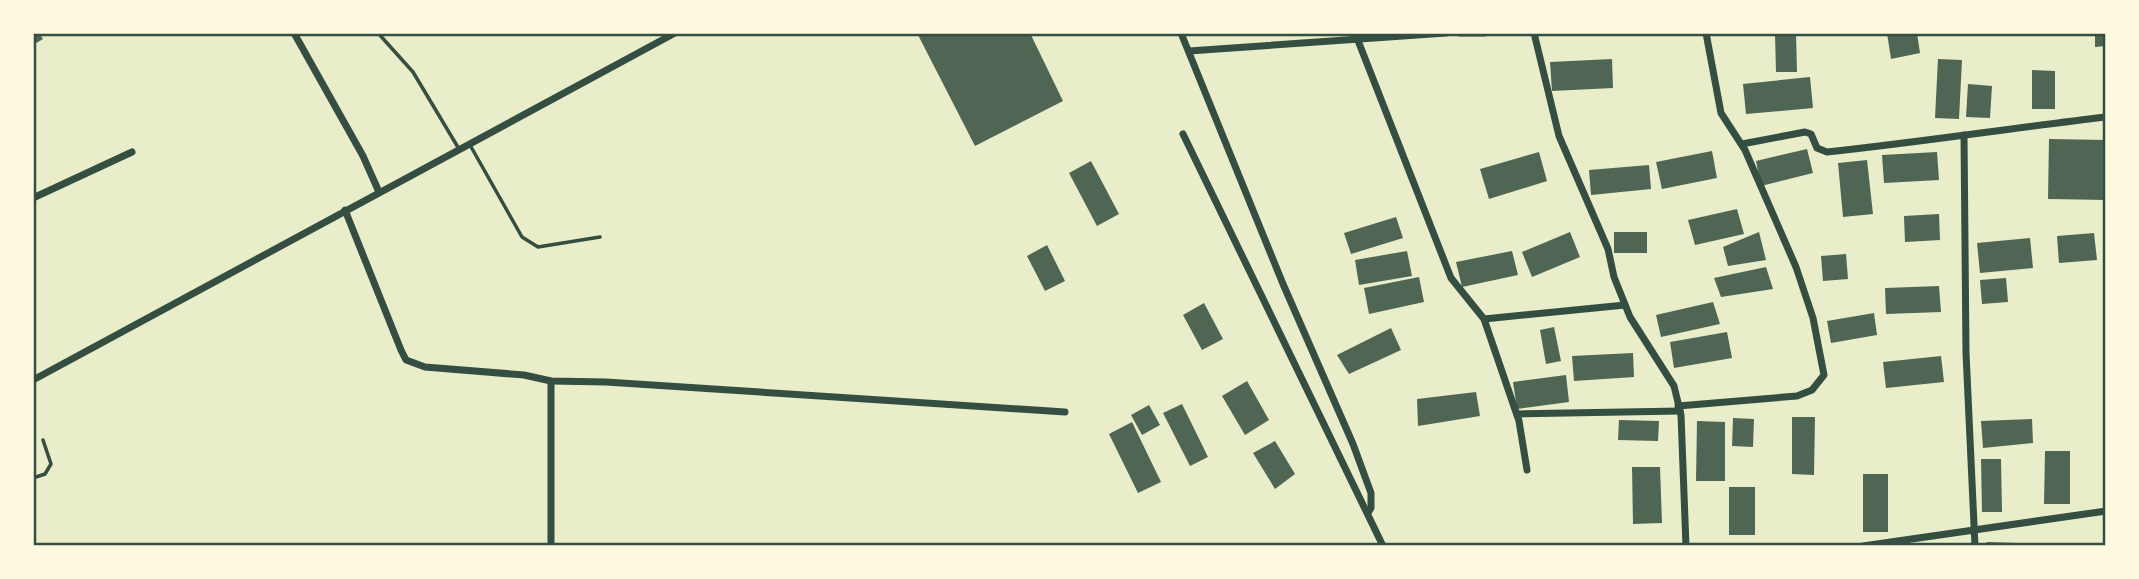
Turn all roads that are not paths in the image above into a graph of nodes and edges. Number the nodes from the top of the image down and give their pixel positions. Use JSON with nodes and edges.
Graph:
{"nodes":[{"id":1,"x":294,"y":33,"type":"edge"},
{"id":2,"x":378,"y":33,"type":"edge"},
{"id":3,"x":675,"y":33,"type":"edge"},
{"id":4,"x":1181,"y":33,"type":"edge"},
{"id":5,"x":1446,"y":33,"type":"edge"},
{"id":6,"x":1460,"y":33,"type":"edge"},
{"id":7,"x":1485,"y":33,"type":"edge"},
{"id":8,"x":1534,"y":33,"type":"edge"},
{"id":9,"x":1706,"y":33,"type":"edge"},
{"id":10,"x":1357,"y":38,"type":"junction"},
{"id":11,"x":1189,"y":51,"type":"junction"},
{"id":12,"x":2106,"y":117,"type":"edge"},
{"id":13,"x":1183,"y":134,"type":"dead end"},
{"id":14,"x":1964,"y":135,"type":"junction"},
{"id":15,"x":469,"y":144,"type":"junction"},
{"id":16,"x":1742,"y":144,"type":"junction"},
{"id":17,"x":459,"y":149,"type":"junction"},
{"id":18,"x":132,"y":152,"type":"dead end"},
{"id":19,"x":379,"y":192,"type":"junction"},
{"id":20,"x":33,"y":198,"type":"edge"},
{"id":21,"x":345,"y":210,"type":"junction"},
{"id":22,"x":600,"y":237,"type":"dead end"},
{"id":23,"x":1625,"y":305,"type":"junction"},
{"id":24,"x":1484,"y":319,"type":"junction"},
{"id":25,"x":33,"y":380,"type":"edge"},
{"id":26,"x":551,"y":381,"type":"junction"},
{"id":27,"x":1679,"y":408,"type":"junction"},
{"id":28,"x":1065,"y":412,"type":"dead end"},
{"id":29,"x":1517,"y":414,"type":"junction"},
{"id":30,"x":43,"y":440,"type":"dead end"},
{"id":31,"x":1527,"y":470,"type":"dead end"},
{"id":32,"x":33,"y":478,"type":"edge"},
{"id":33,"x":2106,"y":512,"type":"edge"},
{"id":34,"x":1368,"y":513,"type":"junction"},
{"id":35,"x":1975,"y":532,"type":"junction"},
{"id":36,"x":551,"y":546,"type":"edge"},
{"id":37,"x":1383,"y":546,"type":"edge"},
{"id":38,"x":1686,"y":546,"type":"edge"},
{"id":39,"x":1863,"y":546,"type":"edge"},
{"id":40,"x":1975,"y":546,"type":"edge"}],
"edges":[{"from":1,"to":19,"type":"street"},
{"from":2,"to":17,"type":"lane"},
{"from":3,"to":15,"type":"street"},
{"from":4,"to":11,"type":"street"},
{"from":5,"to":10,"type":"street"},
{"from":6,"to":7,"type":"street"},
{"from":8,"to":23,"type":"street"},
{"from":9,"to":16,"type":"street"},
{"from":10,"to":11,"type":"street"},
{"from":10,"to":24,"type":"street"},
{"from":11,"to":34,"type":"street"},
{"from":12,"to":14,"type":"street"},
{"from":13,"to":34,"type":"street"},
{"from":14,"to":16,"type":"street"},
{"from":14,"to":35,"type":"street"},
{"from":15,"to":17,"type":"street"},
{"from":15,"to":22,"type":"lane"},
{"from":16,"to":27,"type":"street"},
{"from":17,"to":19,"type":"street"},
{"from":18,"to":20,"type":"street"},
{"from":19,"to":21,"type":"street"},
{"from":21,"to":25,"type":"street"},
{"from":21,"to":26,"type":"street"},
{"from":23,"to":24,"type":"street"},
{"from":23,"to":27,"type":"street"},
{"from":24,"to":29,"type":"street"},
{"from":26,"to":28,"type":"street"},
{"from":26,"to":36,"type":"street"},
{"from":27,"to":29,"type":"street"},
{"from":27,"to":38,"type":"street"},
{"from":29,"to":31,"type":"street"},
{"from":30,"to":32,"type":"lane"},
{"from":33,"to":35,"type":"street"},
{"from":34,"to":37,"type":"street"},
{"from":35,"to":39,"type":"street"},
{"from":35,"to":40,"type":"street"}]}
